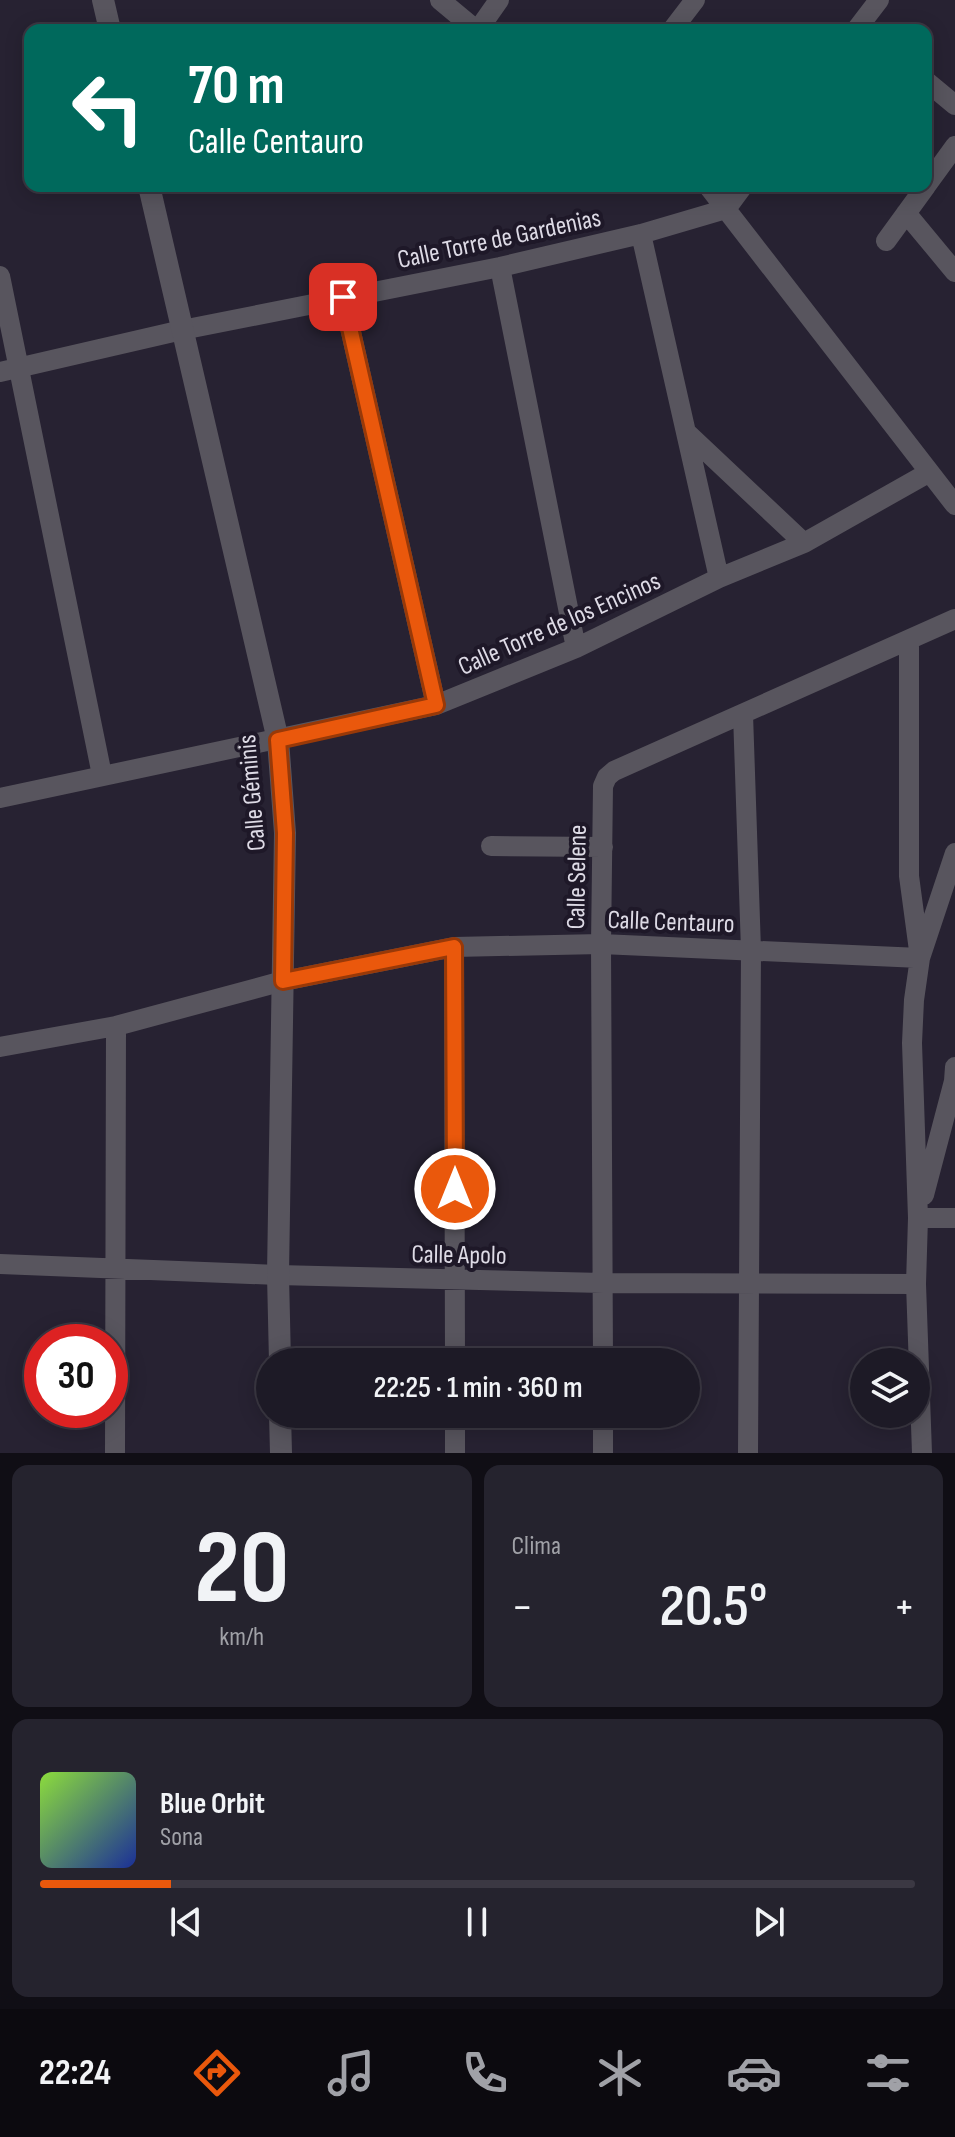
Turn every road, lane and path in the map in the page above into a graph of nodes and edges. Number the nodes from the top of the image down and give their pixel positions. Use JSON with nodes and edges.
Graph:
{"nodes":[{"id":1,"x":103,"y":0,"type":"edge"},
{"id":2,"x":440,"y":0,"type":"edge"},
{"id":3,"x":499,"y":0,"type":"edge"},
{"id":4,"x":695,"y":0,"type":"edge"},
{"id":5,"x":879,"y":0,"type":"edge"},
{"id":6,"x":109,"y":24,"type":"edge"},
{"id":7,"x":470,"y":24,"type":"edge"},
{"id":8,"x":481,"y":24,"type":"edge"},
{"id":9,"x":677,"y":24,"type":"edge"},
{"id":10,"x":862,"y":24,"type":"edge"},
{"id":11,"x":932,"y":86,"type":"edge"},
{"id":12,"x":955,"y":105,"type":"edge"},
{"id":13,"x":955,"y":146,"type":"edge"},
{"id":14,"x":932,"y":178,"type":"edge"},
{"id":15,"x":150,"y":192,"type":"edge"},
{"id":16,"x":713,"y":192,"type":"edge"},
{"id":17,"x":739,"y":192,"type":"edge"},
{"id":18,"x":922,"y":192,"type":"edge"},
{"id":19,"x":726,"y":209,"type":"junction"},
{"id":20,"x":906,"y":213,"type":"junction"},
{"id":21,"x":641,"y":234,"type":"junction"},
{"id":22,"x":886,"y":241,"type":"dead end"},
{"id":23,"x":500,"y":267,"type":"junction"},
{"id":24,"x":955,"y":272,"type":"edge"},
{"id":25,"x":0,"y":276,"type":"edge"},
{"id":26,"x":343,"y":297,"type":"junction"},
{"id":27,"x":182,"y":330,"type":"junction"},
{"id":28,"x":9,"y":370,"type":"edge"},
{"id":29,"x":686,"y":432,"type":"junction"},
{"id":30,"x":928,"y":473,"type":"junction"},
{"id":31,"x":955,"y":505,"type":"edge"},
{"id":32,"x":804,"y":543,"type":"junction"},
{"id":33,"x":719,"y":578,"type":"junction"},
{"id":34,"x":955,"y":619,"type":"edge"},
{"id":35,"x":909,"y":641,"type":"junction"},
{"id":36,"x":576,"y":648,"type":"junction"},
{"id":37,"x":436,"y":705,"type":"junction"},
{"id":38,"x":743,"y":714,"type":"junction"},
{"id":39,"x":278,"y":740,"type":"junction"},
{"id":40,"x":102,"y":775,"type":"junction"},
{"id":41,"x":0,"y":798,"type":"edge"},
{"id":42,"x":491,"y":846,"type":"dead end"},
{"id":43,"x":603,"y":847,"type":"junction"},
{"id":44,"x":955,"y":853,"type":"edge"},
{"id":45,"x":601,"y":944,"type":"junction"},
{"id":46,"x":454,"y":947,"type":"junction"},
{"id":47,"x":751,"y":950,"type":"junction"},
{"id":48,"x":920,"y":958,"type":"junction"},
{"id":49,"x":283,"y":981,"type":"junction"},
{"id":50,"x":116,"y":1026,"type":"junction"},
{"id":51,"x":0,"y":1047,"type":"edge"},
{"id":52,"x":955,"y":1067,"type":"edge"},
{"id":53,"x":918,"y":1218,"type":"junction"},
{"id":54,"x":955,"y":1218,"type":"edge"},
{"id":55,"x":0,"y":1264,"type":"edge"},
{"id":56,"x":117,"y":1267,"type":"junction"},
{"id":57,"x":278,"y":1275,"type":"junction"},
{"id":58,"x":455,"y":1279,"type":"junction"},
{"id":59,"x":603,"y":1283,"type":"junction"},
{"id":60,"x":916,"y":1284,"type":"junction"},
{"id":61,"x":748,"y":1285,"type":"junction"},
{"id":62,"x":280,"y":1348,"type":"edge"},
{"id":63,"x":455,"y":1348,"type":"edge"},
{"id":64,"x":603,"y":1348,"type":"edge"},
{"id":65,"x":280,"y":1428,"type":"edge"},
{"id":66,"x":455,"y":1428,"type":"edge"},
{"id":67,"x":603,"y":1428,"type":"edge"},
{"id":68,"x":115,"y":1453,"type":"edge"},
{"id":69,"x":281,"y":1453,"type":"edge"},
{"id":70,"x":455,"y":1453,"type":"edge"},
{"id":71,"x":603,"y":1453,"type":"edge"},
{"id":72,"x":748,"y":1453,"type":"edge"},
{"id":73,"x":922,"y":1453,"type":"edge"}],
"edges":[{"from":1,"to":6,"type":"street"},
{"from":2,"to":7,"type":"street"},
{"from":3,"to":8,"type":"street"},
{"from":4,"to":9,"type":"street"},
{"from":5,"to":10,"type":"street"},
{"from":11,"to":12,"type":"street"},
{"from":13,"to":14,"type":"street"},
{"from":15,"to":27,"type":"street","name":"Calle Géminis"},
{"from":16,"to":19,"type":"street"},
{"from":17,"to":19,"type":"street"},
{"from":18,"to":20,"type":"street"},
{"from":19,"to":21,"type":"street","name":"Calle Torre de Gardenias"},
{"from":19,"to":30,"type":"street"},
{"from":20,"to":22,"type":"street"},
{"from":20,"to":24,"type":"street"},
{"from":21,"to":23,"type":"street","name":"Calle Torre de Gardenias"},
{"from":21,"to":29,"type":"street"},
{"from":23,"to":26,"type":"street","name":"Calle Torre de Gardenias"},
{"from":23,"to":36,"type":"street"},
{"from":25,"to":28,"type":"street"},
{"from":26,"to":27,"type":"street","name":"Calle Torre de Gardenias"},
{"from":26,"to":37,"type":"street"},
{"from":27,"to":28,"type":"street","name":"Calle Torre de Gardenias"},
{"from":27,"to":39,"type":"street","name":"Calle Géminis"},
{"from":28,"to":40,"type":"street"},
{"from":29,"to":32,"type":"street"},
{"from":29,"to":33,"type":"street"},
{"from":30,"to":31,"type":"street"},
{"from":30,"to":32,"type":"street","name":"Calle Torre de los Encinos"},
{"from":32,"to":33,"type":"street","name":"Calle Torre de los Encinos"},
{"from":33,"to":36,"type":"street","name":"Calle Torre de los Encinos"},
{"from":34,"to":35,"type":"street","name":"Calle Selene"},
{"from":35,"to":38,"type":"street","name":"Calle Selene"},
{"from":35,"to":48,"type":"street"},
{"from":36,"to":37,"type":"street","name":"Calle Torre de los Encinos"},
{"from":37,"to":39,"type":"street","name":"Calle Torre de los Encinos"},
{"from":38,"to":43,"type":"street","name":"Calle Selene"},
{"from":38,"to":47,"type":"street"},
{"from":39,"to":40,"type":"street","name":"Calle Torre de los Encinos"},
{"from":39,"to":49,"type":"street","name":"Calle Géminis"},
{"from":40,"to":41,"type":"street","name":"Calle Torre de los Encinos"},
{"from":42,"to":43,"type":"street"},
{"from":43,"to":45,"type":"street","name":"Calle Selene"},
{"from":44,"to":48,"type":"street"},
{"from":45,"to":46,"type":"street","name":"Calle Centauro"},
{"from":45,"to":47,"type":"street","name":"Calle Centauro"},
{"from":45,"to":59,"type":"street","name":"Calle Selene"},
{"from":46,"to":49,"type":"street","name":"Calle Centauro"},
{"from":46,"to":58,"type":"street"},
{"from":47,"to":48,"type":"street","name":"Calle Centauro"},
{"from":47,"to":61,"type":"street"},
{"from":48,"to":53,"type":"street"},
{"from":49,"to":50,"type":"street","name":"Calle Centauro"},
{"from":49,"to":57,"type":"street","name":"Calle Géminis"},
{"from":50,"to":51,"type":"street","name":"Calle Centauro"},
{"from":50,"to":56,"type":"street"},
{"from":52,"to":53,"type":"street"},
{"from":53,"to":54,"type":"street"},
{"from":53,"to":60,"type":"street"},
{"from":55,"to":56,"type":"street","name":"Calle Apolo"},
{"from":56,"to":57,"type":"street","name":"Calle Apolo"},
{"from":56,"to":68,"type":"street"},
{"from":57,"to":58,"type":"street","name":"Calle Apolo"},
{"from":57,"to":62,"type":"street","name":"Calle Géminis"},
{"from":58,"to":59,"type":"street","name":"Calle Apolo"},
{"from":58,"to":63,"type":"street"},
{"from":59,"to":61,"type":"street","name":"Calle Apolo"},
{"from":59,"to":64,"type":"street","name":"Calle Selene"},
{"from":60,"to":61,"type":"street","name":"Calle Apolo"},
{"from":60,"to":73,"type":"street"},
{"from":61,"to":72,"type":"street"},
{"from":65,"to":69,"type":"street"},
{"from":66,"to":70,"type":"street"},
{"from":67,"to":71,"type":"street"}]}
